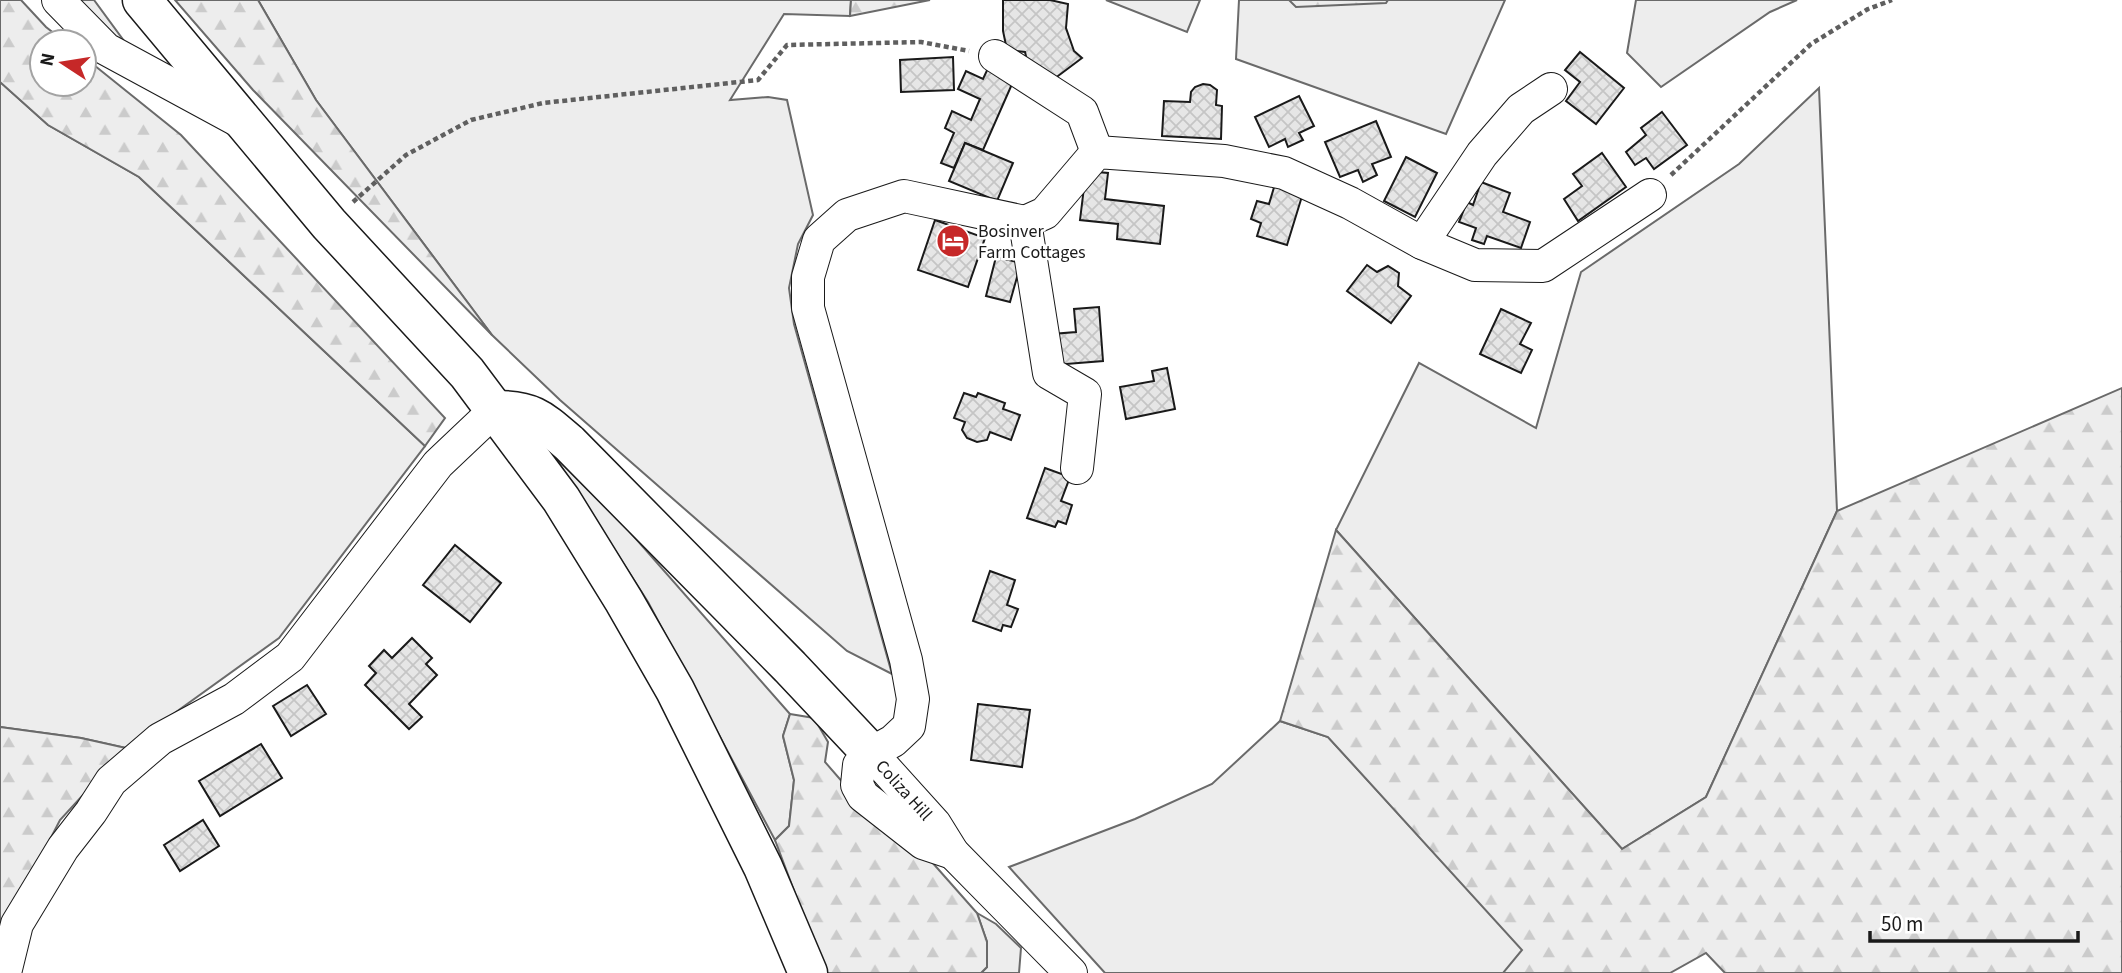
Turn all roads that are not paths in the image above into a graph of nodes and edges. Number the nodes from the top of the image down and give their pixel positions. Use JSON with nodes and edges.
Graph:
{"nodes":[{"id":1,"x":58,"y":0,"type":"edge"},
{"id":2,"x":142,"y":0,"type":"edge"},
{"id":3,"x":995,"y":56,"type":"road end"},
{"id":4,"x":1551,"y":89,"type":"dead end"},
{"id":5,"x":245,"y":124,"type":"junction"},
{"id":6,"x":1097,"y":152,"type":"junction"},
{"id":7,"x":1650,"y":195,"type":"road end"},
{"id":8,"x":1025,"y":222,"type":"junction"},
{"id":9,"x":1422,"y":243,"type":"junction"},
{"id":10,"x":495,"y":410,"type":"junction"},
{"id":11,"x":1077,"y":468,"type":"dead end"},
{"id":12,"x":871,"y":754,"type":"junction"},
{"id":13,"x":5,"y":973,"type":"edge"},
{"id":14,"x":808,"y":973,"type":"edge"},
{"id":15,"x":1071,"y":973,"type":"edge"}],
"edges":[{"from":1,"to":5,"type":"street"},
{"from":2,"to":5,"type":"highway"},
{"from":3,"to":6,"type":"street"},
{"from":4,"to":9,"type":"street"},
{"from":5,"to":10,"type":"highway"},
{"from":6,"to":8,"type":"street"},
{"from":6,"to":9,"type":"street"},
{"from":7,"to":9,"type":"street"},
{"from":8,"to":11,"type":"street"},
{"from":8,"to":12,"type":"street"},
{"from":10,"to":12,"type":"highway"},
{"from":10,"to":13,"type":"street"},
{"from":10,"to":14,"type":"highway"},
{"from":12,"to":15,"type":"street","name":"Coliza Hill"}]}
